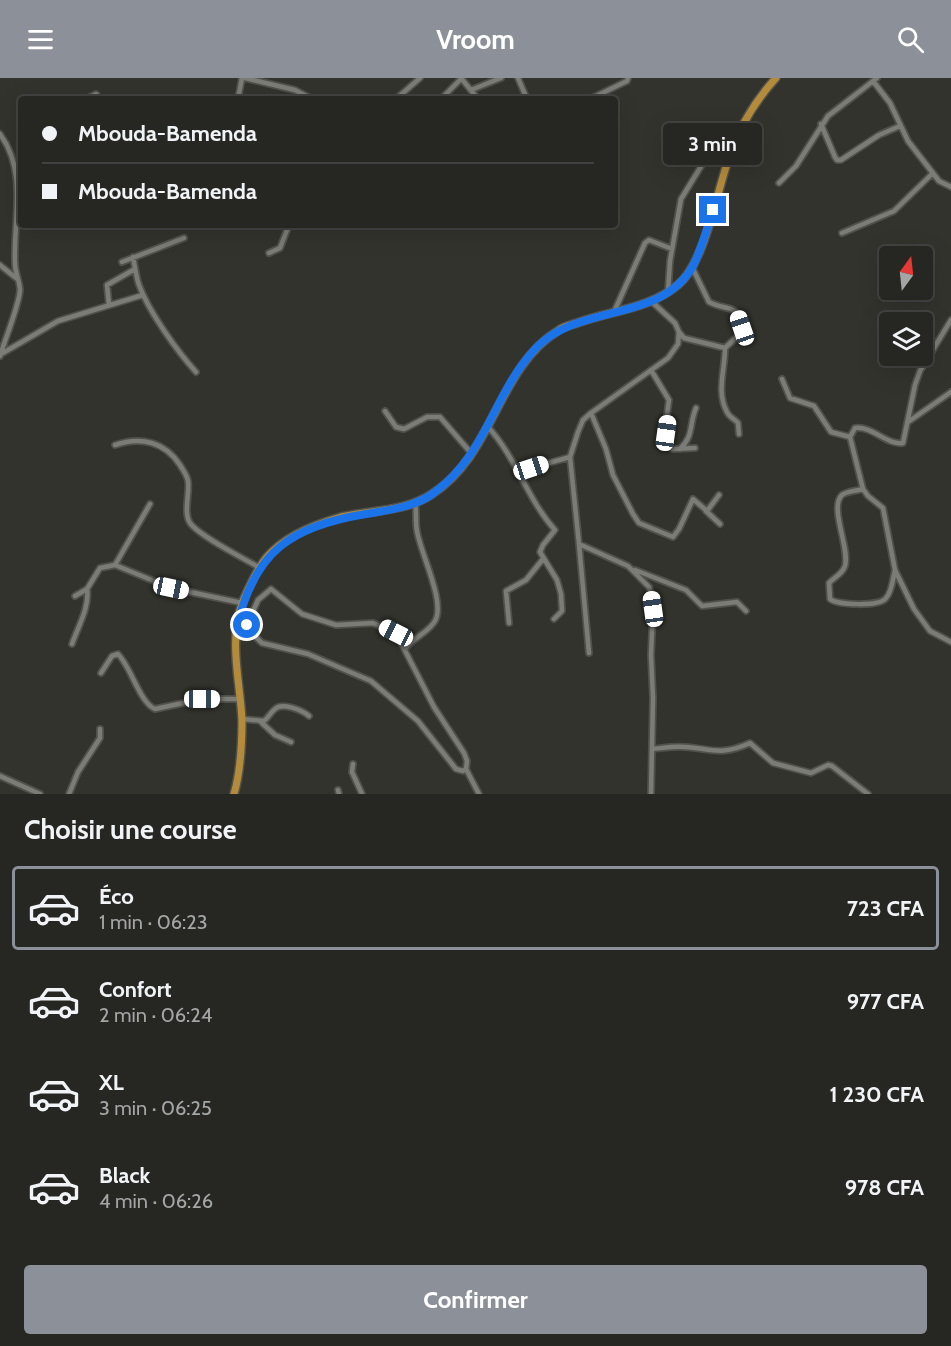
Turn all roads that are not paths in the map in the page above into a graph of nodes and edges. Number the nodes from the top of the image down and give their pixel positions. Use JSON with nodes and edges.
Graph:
{"nodes":[{"id":1,"x":244,"y":78,"type":"edge"},
{"id":2,"x":420,"y":78,"type":"edge"},
{"id":3,"x":461,"y":78,"type":"edge"},
{"id":4,"x":501,"y":78,"type":"edge"},
{"id":5,"x":518,"y":78,"type":"edge"},
{"id":6,"x":628,"y":78,"type":"edge"},
{"id":7,"x":776,"y":78,"type":"edge"},
{"id":8,"x":875,"y":80,"type":"edge"},
{"id":9,"x":471,"y":90,"type":"junction"},
{"id":10,"x":239,"y":96,"type":"edge"},
{"id":11,"x":306,"y":96,"type":"edge"},
{"id":12,"x":399,"y":96,"type":"edge"},
{"id":13,"x":444,"y":96,"type":"edge"},
{"id":14,"x":476,"y":96,"type":"edge"},
{"id":15,"x":526,"y":96,"type":"edge"},
{"id":16,"x":596,"y":96,"type":"edge"},
{"id":17,"x":742,"y":124,"type":"junction"},
{"id":18,"x":821,"y":124,"type":"junction"},
{"id":19,"x":900,"y":126,"type":"junction"},
{"id":20,"x":0,"y":134,"type":"edge"},
{"id":21,"x":0,"y":145,"type":"edge"},
{"id":22,"x":7,"y":145,"type":"junction"},
{"id":23,"x":18,"y":172,"type":"edge"},
{"id":24,"x":933,"y":173,"type":"junction"},
{"id":25,"x":779,"y":183,"type":"dead end"},
{"id":26,"x":951,"y":187,"type":"edge"},
{"id":27,"x":288,"y":228,"type":"edge"},
{"id":28,"x":842,"y":233,"type":"dead end"},
{"id":29,"x":184,"y":238,"type":"dead end"},
{"id":30,"x":672,"y":249,"type":"junction"},
{"id":31,"x":269,"y":253,"type":"dead end"},
{"id":32,"x":133,"y":257,"type":"junction"},
{"id":33,"x":122,"y":262,"type":"dead end"},
{"id":34,"x":0,"y":265,"type":"edge"},
{"id":35,"x":692,"y":267,"type":"junction"},
{"id":36,"x":135,"y":269,"type":"junction"},
{"id":37,"x":16,"y":278,"type":"junction"},
{"id":38,"x":668,"y":291,"type":"junction"},
{"id":39,"x":143,"y":295,"type":"junction"},
{"id":40,"x":651,"y":301,"type":"junction"},
{"id":41,"x":109,"y":305,"type":"junction"},
{"id":42,"x":614,"y":312,"type":"junction"},
{"id":43,"x":951,"y":320,"type":"edge"},
{"id":44,"x":679,"y":332,"type":"junction"},
{"id":45,"x":725,"y":348,"type":"junction"},
{"id":46,"x":0,"y":355,"type":"edge"},
{"id":47,"x":651,"y":370,"type":"junction"},
{"id":48,"x":196,"y":372,"type":"dead end"},
{"id":49,"x":782,"y":379,"type":"dead end"},
{"id":50,"x":951,"y":392,"type":"edge"},
{"id":51,"x":696,"y":408,"type":"dead end"},
{"id":52,"x":385,"y":411,"type":"dead end"},
{"id":53,"x":591,"y":413,"type":"junction"},
{"id":54,"x":908,"y":422,"type":"junction"},
{"id":55,"x":488,"y":427,"type":"junction"},
{"id":56,"x":739,"y":434,"type":"dead end"},
{"id":57,"x":850,"y":437,"type":"junction"},
{"id":58,"x":115,"y":445,"type":"dead end"},
{"id":59,"x":695,"y":448,"type":"dead end"},
{"id":60,"x":680,"y":449,"type":"junction"},
{"id":61,"x":472,"y":454,"type":"junction"},
{"id":62,"x":570,"y":457,"type":"junction"},
{"id":63,"x":517,"y":472,"type":"junction"},
{"id":64,"x":863,"y":489,"type":"junction"},
{"id":65,"x":719,"y":495,"type":"dead end"},
{"id":66,"x":693,"y":499,"type":"junction"},
{"id":67,"x":415,"y":503,"type":"junction"},
{"id":68,"x":150,"y":504,"type":"dead end"},
{"id":69,"x":720,"y":524,"type":"dead end"},
{"id":70,"x":579,"y":544,"type":"junction"},
{"id":71,"x":543,"y":559,"type":"junction"},
{"id":72,"x":115,"y":565,"type":"junction"},
{"id":73,"x":260,"y":568,"type":"junction"},
{"id":74,"x":633,"y":569,"type":"junction"},
{"id":75,"x":895,"y":570,"type":"junction"},
{"id":76,"x":87,"y":589,"type":"junction"},
{"id":77,"x":75,"y":596,"type":"dead end"},
{"id":78,"x":242,"y":603,"type":"junction"},
{"id":79,"x":746,"y":611,"type":"dead end"},
{"id":80,"x":554,"y":619,"type":"dead end"},
{"id":81,"x":508,"y":623,"type":"dead end"},
{"id":82,"x":237,"y":627,"type":"junction"},
{"id":83,"x":245,"y":627,"type":"junction"},
{"id":84,"x":951,"y":642,"type":"edge"},
{"id":85,"x":72,"y":644,"type":"dead end"},
{"id":86,"x":405,"y":649,"type":"junction"},
{"id":87,"x":589,"y":653,"type":"dead end"},
{"id":88,"x":101,"y":673,"type":"dead end"},
{"id":89,"x":239,"y":699,"type":"junction"},
{"id":90,"x":309,"y":716,"type":"dead end"},
{"id":91,"x":242,"y":719,"type":"junction"},
{"id":92,"x":261,"y":722,"type":"junction"},
{"id":93,"x":100,"y":729,"type":"dead end"},
{"id":94,"x":291,"y":742,"type":"dead end"},
{"id":95,"x":652,"y":749,"type":"junction"},
{"id":96,"x":353,"y":764,"type":"dead end"},
{"id":97,"x":465,"y":769,"type":"junction"},
{"id":98,"x":0,"y":776,"type":"edge"},
{"id":99,"x":40,"y":794,"type":"edge"},
{"id":100,"x":69,"y":794,"type":"edge"},
{"id":101,"x":234,"y":794,"type":"edge"},
{"id":102,"x":362,"y":794,"type":"edge"},
{"id":103,"x":479,"y":794,"type":"edge"},
{"id":104,"x":651,"y":794,"type":"edge"},
{"id":105,"x":868,"y":794,"type":"edge"}],
"edges":[{"from":1,"to":10,"type":"street"},
{"from":1,"to":11,"type":"street"},
{"from":2,"to":12,"type":"street"},
{"from":3,"to":9,"type":"street"},
{"from":3,"to":13,"type":"street"},
{"from":4,"to":9,"type":"street"},
{"from":5,"to":15,"type":"street"},
{"from":6,"to":16,"type":"street"},
{"from":7,"to":17,"type":"highway"},
{"from":8,"to":18,"type":"street"},
{"from":8,"to":19,"type":"street"},
{"from":9,"to":14,"type":"street"},
{"from":17,"to":30,"type":"street"},
{"from":17,"to":35,"type":"highway"},
{"from":18,"to":19,"type":"street"},
{"from":18,"to":25,"type":"street"},
{"from":19,"to":24,"type":"street"},
{"from":20,"to":22,"type":"street"},
{"from":21,"to":22,"type":"street"},
{"from":22,"to":23,"type":"street"},
{"from":23,"to":37,"type":"street"},
{"from":24,"to":26,"type":"street"},
{"from":24,"to":28,"type":"street"},
{"from":27,"to":31,"type":"street"},
{"from":29,"to":32,"type":"street"},
{"from":30,"to":38,"type":"street"},
{"from":30,"to":42,"type":"street"},
{"from":32,"to":33,"type":"street"},
{"from":32,"to":36,"type":"street"},
{"from":34,"to":37,"type":"street"},
{"from":35,"to":38,"type":"highway"},
{"from":35,"to":45,"type":"street"},
{"from":36,"to":39,"type":"street"},
{"from":36,"to":41,"type":"street"},
{"from":37,"to":46,"type":"street"},
{"from":38,"to":40,"type":"highway"},
{"from":39,"to":41,"type":"street"},
{"from":39,"to":48,"type":"street"},
{"from":40,"to":42,"type":"highway"},
{"from":40,"to":44,"type":"street"},
{"from":41,"to":46,"type":"street"},
{"from":42,"to":55,"type":"highway"},
{"from":43,"to":54,"type":"street"},
{"from":44,"to":45,"type":"street"},
{"from":44,"to":47,"type":"street"},
{"from":45,"to":56,"type":"street"},
{"from":47,"to":53,"type":"street"},
{"from":47,"to":60,"type":"street"},
{"from":49,"to":57,"type":"street"},
{"from":50,"to":54,"type":"street"},
{"from":51,"to":60,"type":"street"},
{"from":52,"to":61,"type":"street"},
{"from":53,"to":62,"type":"street"},
{"from":53,"to":66,"type":"street"},
{"from":54,"to":57,"type":"street"},
{"from":55,"to":61,"type":"highway"},
{"from":55,"to":63,"type":"street"},
{"from":57,"to":64,"type":"street"},
{"from":58,"to":73,"type":"street"},
{"from":59,"to":60,"type":"street"},
{"from":61,"to":67,"type":"highway"},
{"from":62,"to":63,"type":"street"},
{"from":62,"to":70,"type":"street"},
{"from":63,"to":71,"type":"street"},
{"from":64,"to":75,"type":"street"},
{"from":64,"to":75,"type":"street"},
{"from":65,"to":66,"type":"street"},
{"from":66,"to":69,"type":"street"},
{"from":67,"to":73,"type":"highway"},
{"from":67,"to":86,"type":"street"},
{"from":68,"to":72,"type":"street"},
{"from":70,"to":74,"type":"street"},
{"from":70,"to":87,"type":"street"},
{"from":71,"to":80,"type":"street"},
{"from":71,"to":81,"type":"street"},
{"from":72,"to":76,"type":"street"},
{"from":72,"to":78,"type":"street"},
{"from":73,"to":78,"type":"highway"},
{"from":74,"to":79,"type":"street"},
{"from":74,"to":95,"type":"street"},
{"from":75,"to":84,"type":"street"},
{"from":76,"to":77,"type":"street"},
{"from":76,"to":85,"type":"street"},
{"from":78,"to":82,"type":"highway"},
{"from":82,"to":83,"type":"street"},
{"from":82,"to":89,"type":"highway"},
{"from":83,"to":86,"type":"street"},
{"from":83,"to":97,"type":"street"},
{"from":86,"to":97,"type":"street"},
{"from":88,"to":89,"type":"street"},
{"from":89,"to":91,"type":"highway"},
{"from":90,"to":92,"type":"street"},
{"from":91,"to":92,"type":"street"},
{"from":91,"to":101,"type":"highway"},
{"from":92,"to":94,"type":"street"},
{"from":93,"to":100,"type":"street"},
{"from":95,"to":104,"type":"street"},
{"from":95,"to":105,"type":"street"},
{"from":96,"to":102,"type":"street"},
{"from":97,"to":103,"type":"street"},
{"from":98,"to":99,"type":"street"}]}
